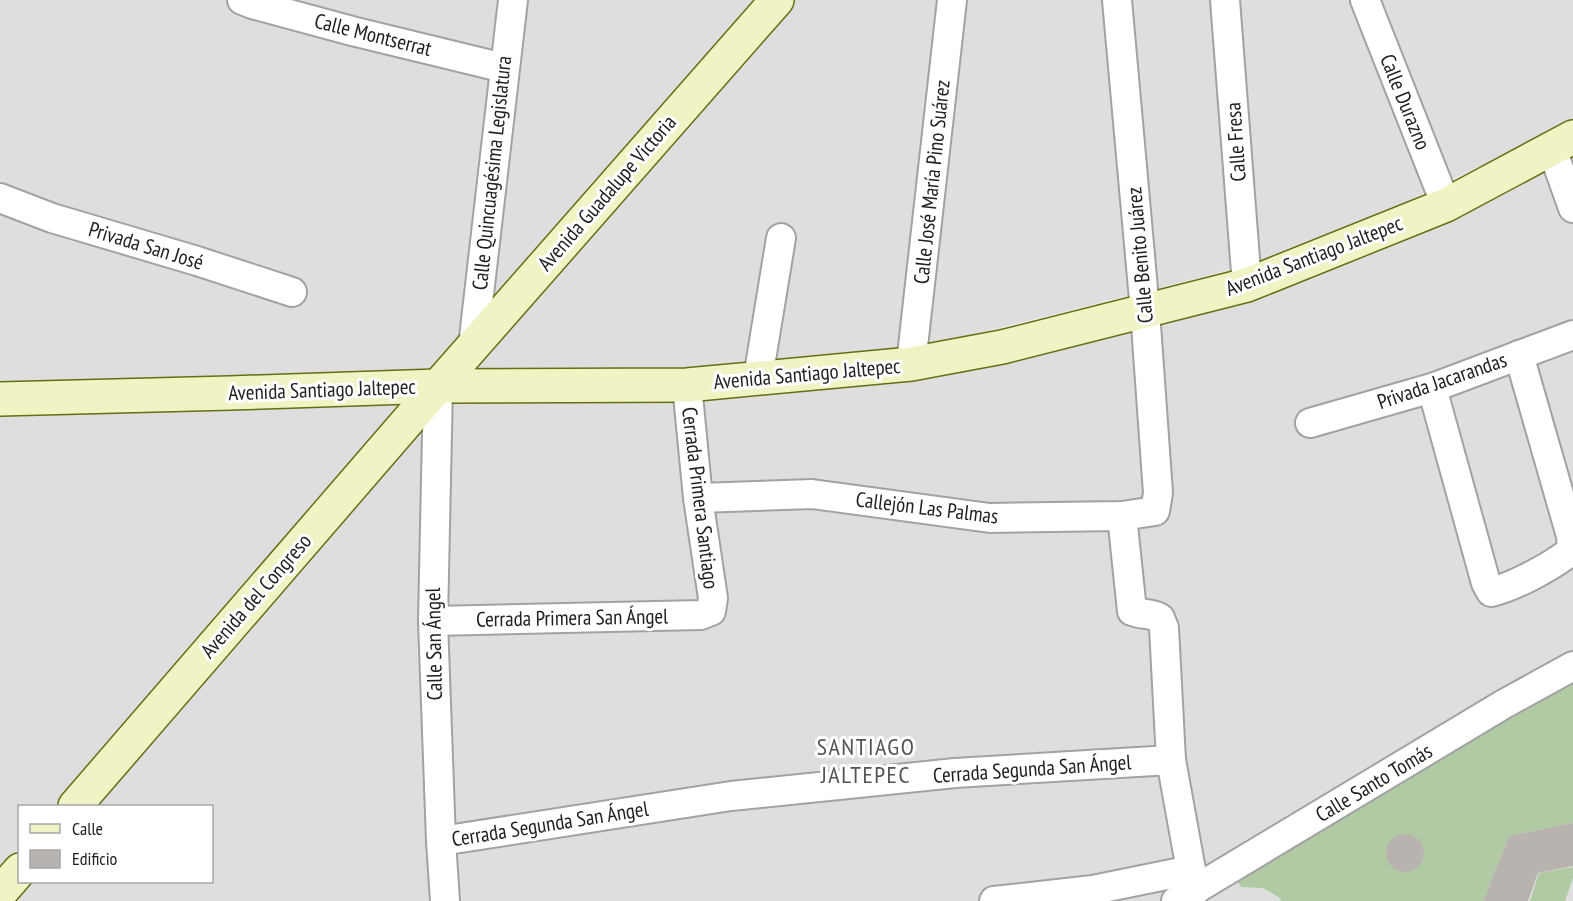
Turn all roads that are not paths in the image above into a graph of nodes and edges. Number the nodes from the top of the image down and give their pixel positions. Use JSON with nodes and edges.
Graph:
{"nodes":[{"id":1,"x":242,"y":0,"type":"edge"},
{"id":2,"x":513,"y":0,"type":"edge"},
{"id":3,"x":777,"y":0,"type":"edge"},
{"id":4,"x":952,"y":0,"type":"edge"},
{"id":5,"x":1116,"y":0,"type":"edge"},
{"id":6,"x":1225,"y":0,"type":"edge"},
{"id":7,"x":1365,"y":0,"type":"edge"},
{"id":8,"x":504,"y":68,"type":"junction"},
{"id":9,"x":1563,"y":143,"type":"edge"},
{"id":10,"x":0,"y":198,"type":"edge"},
{"id":11,"x":1446,"y":205,"type":"junction"},
{"id":12,"x":1573,"y":208,"type":"edge"},
{"id":13,"x":781,"y":238,"type":"dead end"},
{"id":14,"x":1247,"y":285,"type":"junction"},
{"id":15,"x":292,"y":292,"type":"dead end"},
{"id":16,"x":1145,"y":311,"type":"junction"},
{"id":17,"x":1573,"y":335,"type":"edge"},
{"id":18,"x":473,"y":346,"type":"junction"},
{"id":19,"x":1519,"y":355,"type":"junction"},
{"id":20,"x":911,"y":364,"type":"junction"},
{"id":21,"x":758,"y":378,"type":"junction"},
{"id":22,"x":438,"y":386,"type":"junction"},
{"id":23,"x":687,"y":386,"type":"junction"},
{"id":24,"x":1432,"y":388,"type":"junction"},
{"id":25,"x":0,"y":399,"type":"edge"},
{"id":26,"x":1310,"y":423,"type":"dead end"},
{"id":27,"x":698,"y":498,"type":"junction"},
{"id":28,"x":1155,"y":511,"type":"joint"},
{"id":29,"x":1122,"y":516,"type":"junction"},
{"id":30,"x":711,"y":611,"type":"joint"},
{"id":31,"x":432,"y":621,"type":"junction"},
{"id":32,"x":1573,"y":666,"type":"edge"},
{"id":33,"x":1171,"y":760,"type":"junction"},
{"id":34,"x":77,"y":805,"type":"edge"},
{"id":35,"x":441,"y":841,"type":"junction"},
{"id":36,"x":18,"y":872,"type":"edge"},
{"id":37,"x":1187,"y":888,"type":"edge"},
{"id":38,"x":0,"y":893,"type":"edge"},
{"id":39,"x":445,"y":901,"type":"edge"},
{"id":40,"x":994,"y":901,"type":"edge"}],
"edges":[{"from":1,"to":8,"type":"street","name":"Calle Montserrat"},
{"from":2,"to":8,"type":"street","name":"Calle Quincuagésima Legislatura"},
{"from":3,"to":18,"type":"street","name":"Avenida Guadalupe Victoria"},
{"from":4,"to":20,"type":"street","name":"Calle José María Pino Suárez"},
{"from":5,"to":16,"type":"street","name":"Calle Benito Juárez"},
{"from":6,"to":14,"type":"street","name":"Calle Fresa"},
{"from":7,"to":11,"type":"street","name":"Calle Durazno"},
{"from":8,"to":18,"type":"street","name":"Calle Quincuagésima Legislatura"},
{"from":9,"to":11,"type":"street","name":"Avenida Santiago Jaltepec"},
{"from":9,"to":12,"type":"street"},
{"from":10,"to":15,"type":"street","name":"Privada San José"},
{"from":11,"to":14,"type":"street","name":"Avenida Santiago Jaltepec"},
{"from":13,"to":21,"type":"street"},
{"from":14,"to":16,"type":"street","name":"Avenida Santiago Jaltepec"},
{"from":16,"to":20,"type":"street","name":"Avenida Santiago Jaltepec"},
{"from":16,"to":28,"type":"street","name":"Calle Benito Juárez"},
{"from":17,"to":19,"type":"street","name":"Privada Jacarandas"},
{"from":18,"to":22,"type":"street","name":"Avenida Guadalupe Victoria"},
{"from":19,"to":24,"type":"street","name":"Privada Jacarandas"},
{"from":19,"to":24,"type":"street"},
{"from":20,"to":21,"type":"street","name":"Avenida Santiago Jaltepec"},
{"from":21,"to":23,"type":"street","name":"Avenida Santiago Jaltepec"},
{"from":22,"to":23,"type":"street","name":"Avenida Santiago Jaltepec"},
{"from":22,"to":25,"type":"street","name":"Avenida Santiago Jaltepec"},
{"from":22,"to":31,"type":"street","name":"Calle San Ángel"},
{"from":22,"to":34,"type":"street","name":"Avenida del Congreso"},
{"from":23,"to":27,"type":"street","name":"Cerrada Primera Santiago"},
{"from":24,"to":26,"type":"street","name":"Privada Jacarandas"},
{"from":27,"to":29,"type":"street","name":"Callejón Las Palmas"},
{"from":27,"to":30,"type":"street","name":"Cerrada Primera Santiago"},
{"from":28,"to":29,"type":"street","name":"Callejón Las Palmas"},
{"from":29,"to":33,"type":"street"},
{"from":30,"to":31,"type":"street","name":"Cerrada Primera San Ángel"},
{"from":31,"to":35,"type":"street","name":"Calle San Ángel"},
{"from":32,"to":37,"type":"street","name":"Calle Santo Tomás"},
{"from":33,"to":35,"type":"street","name":"Cerrada Segunda San Ángel"},
{"from":33,"to":37,"type":"street"},
{"from":35,"to":39,"type":"street","name":"Calle San Ángel"},
{"from":36,"to":38,"type":"street"},
{"from":37,"to":40,"type":"street","name":"Calle Santo Tomás"}]}
